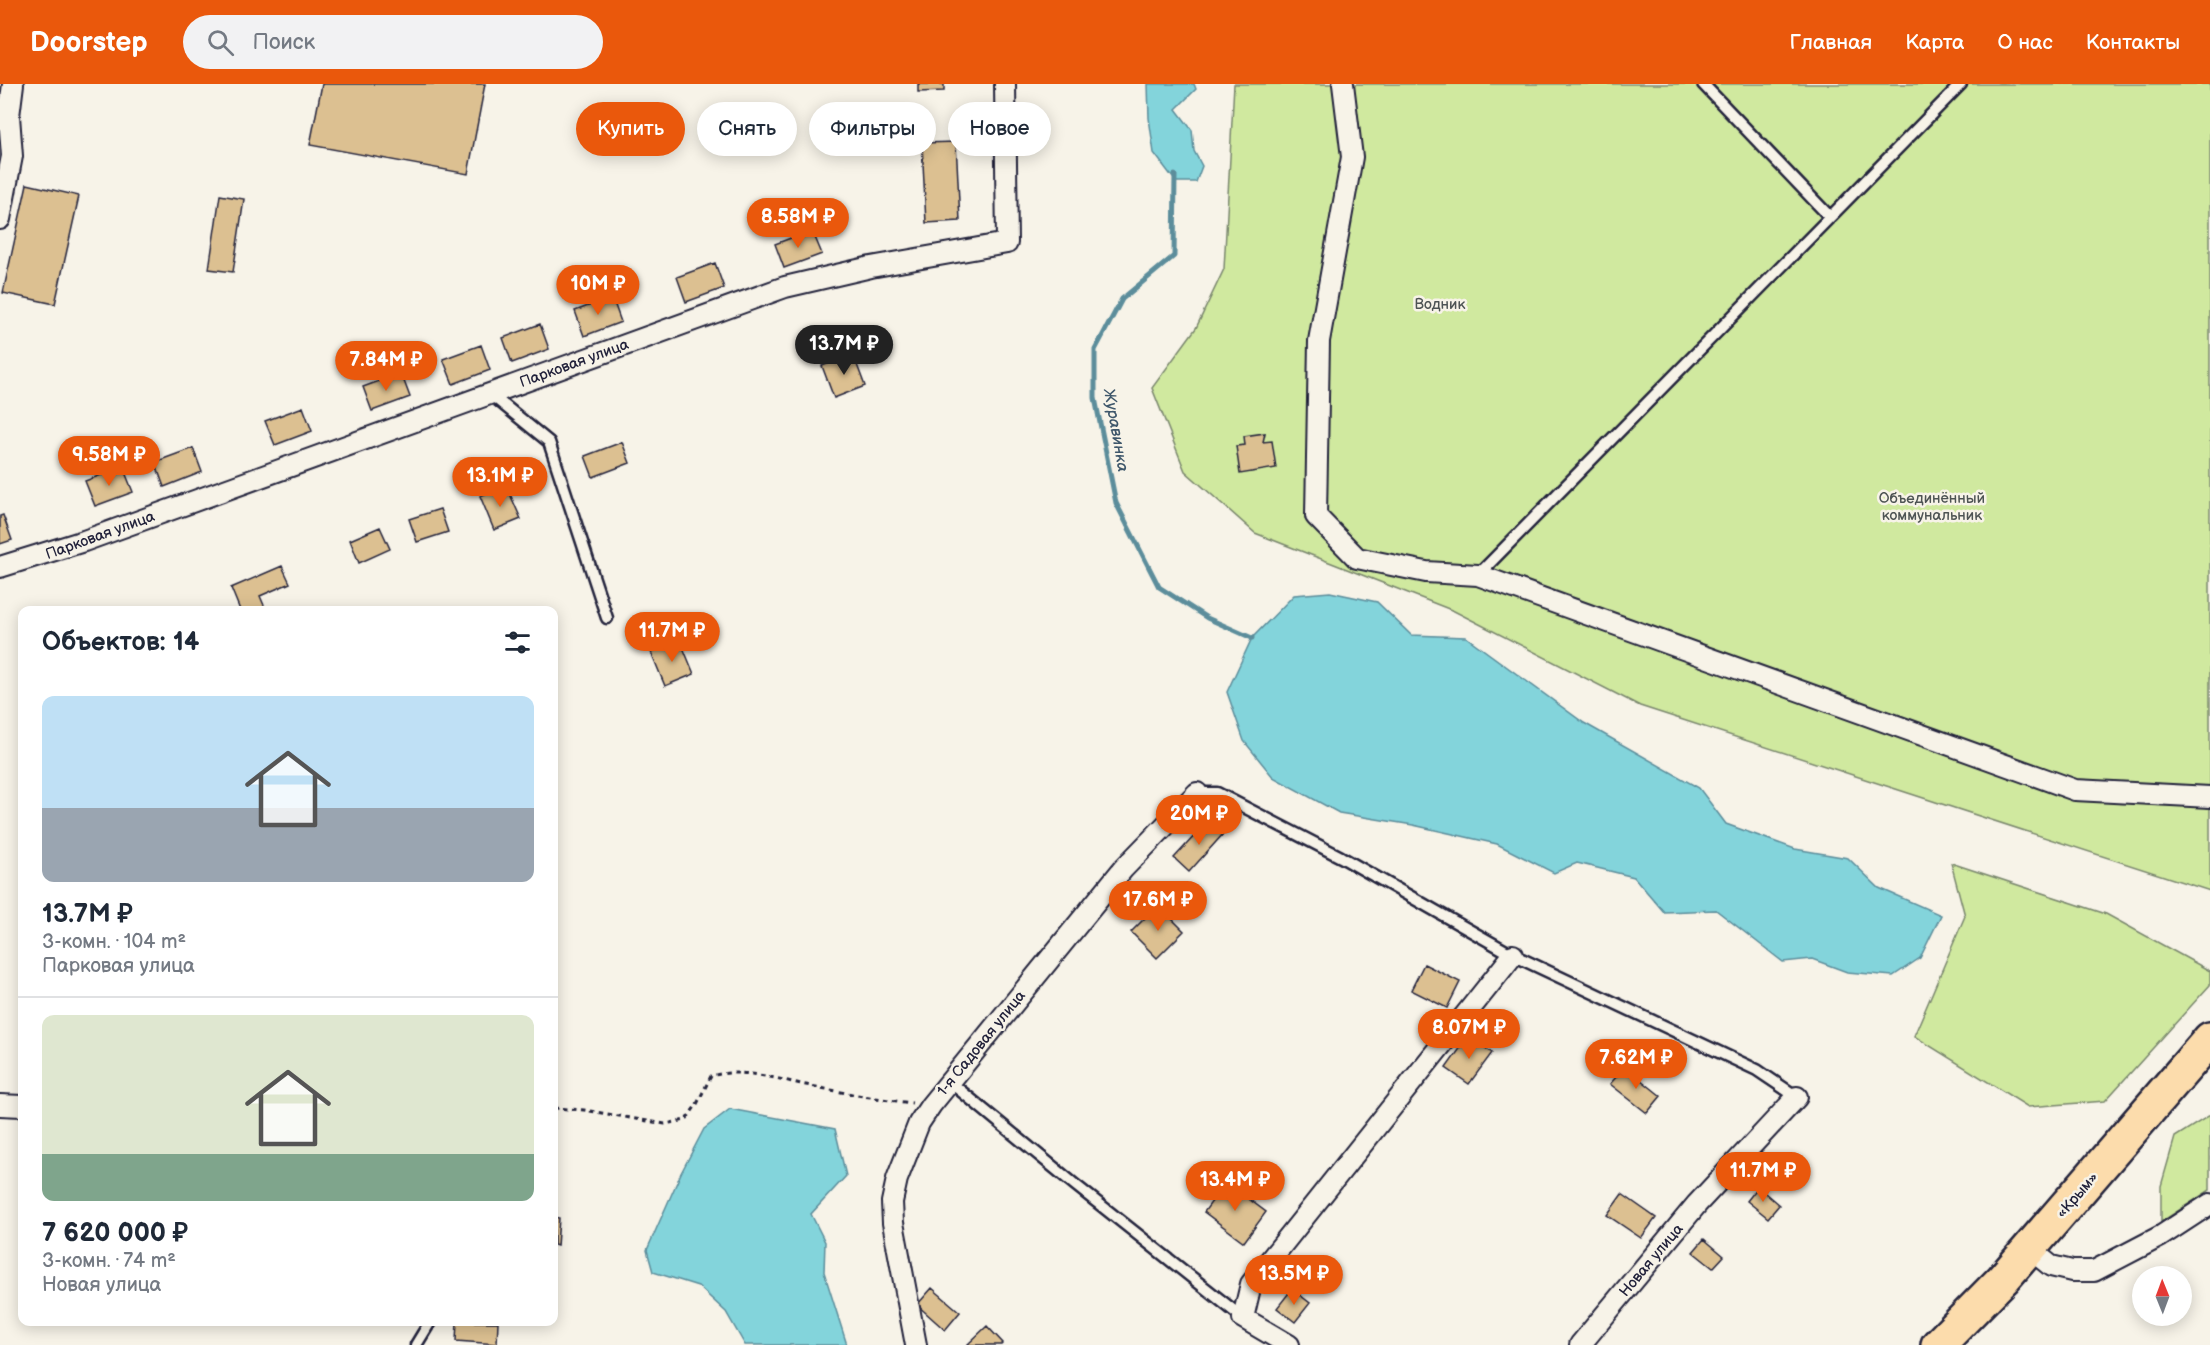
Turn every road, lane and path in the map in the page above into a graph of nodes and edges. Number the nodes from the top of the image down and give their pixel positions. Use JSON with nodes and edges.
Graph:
{"nodes":[{"id":1,"x":14,"y":84,"type":"edge"},
{"id":2,"x":1005,"y":84,"type":"edge"},
{"id":3,"x":1343,"y":84,"type":"edge"},
{"id":4,"x":1703,"y":84,"type":"edge"},
{"id":5,"x":1961,"y":84,"type":"edge"},
{"id":6,"x":1830,"y":217,"type":"junction"},
{"id":7,"x":0,"y":219,"type":"edge"},
{"id":8,"x":489,"y":393,"type":"junction"},
{"id":9,"x":0,"y":567,"type":"edge"},
{"id":10,"x":1478,"y":576,"type":"junction"},
{"id":11,"x":607,"y":618,"type":"dead end"},
{"id":12,"x":1197,"y":793,"type":"joint"},
{"id":13,"x":2210,"y":797,"type":"edge"},
{"id":14,"x":1513,"y":955,"type":"junction"},
{"id":15,"x":2210,"y":1039,"type":"edge"},
{"id":16,"x":950,"y":1082,"type":"junction"},
{"id":17,"x":1797,"y":1097,"type":"joint"},
{"id":18,"x":0,"y":1105,"type":"edge"},
{"id":19,"x":931,"y":1105,"type":"junction"},
{"id":20,"x":18,"y":1106,"type":"edge"},
{"id":21,"x":558,"y":1108,"type":"edge"},
{"id":22,"x":2210,"y":1204,"type":"edge"},
{"id":23,"x":2030,"y":1249,"type":"junction"},
{"id":24,"x":1243,"y":1318,"type":"junction"},
{"id":25,"x":428,"y":1326,"type":"edge"},
{"id":26,"x":416,"y":1345,"type":"edge"},
{"id":27,"x":916,"y":1345,"type":"edge"},
{"id":28,"x":1289,"y":1345,"type":"edge"},
{"id":29,"x":1580,"y":1345,"type":"edge"},
{"id":30,"x":1938,"y":1345,"type":"edge"}],
"edges":[{"from":1,"to":7,"type":"street"},
{"from":2,"to":8,"type":"street","name":"Парковая улица"},
{"from":3,"to":10,"type":"street"},
{"from":4,"to":6,"type":"lane"},
{"from":5,"to":6,"type":"lane"},
{"from":6,"to":10,"type":"lane"},
{"from":8,"to":9,"type":"street","name":"Парковая улица"},
{"from":8,"to":11,"type":"lane"},
{"from":10,"to":13,"type":"street"},
{"from":12,"to":14,"type":"lane"},
{"from":12,"to":16,"type":"street","name":"1-я Садовая улица"},
{"from":14,"to":17,"type":"lane"},
{"from":14,"to":24,"type":"street"},
{"from":15,"to":23,"type":"highway","name":"«Крым»"},
{"from":16,"to":19,"type":"street","name":"1-я Садовая улица"},
{"from":16,"to":24,"type":"lane"},
{"from":17,"to":29,"type":"street","name":"Новая улица"},
{"from":18,"to":20,"type":"street"},
{"from":19,"to":21,"type":"path"},
{"from":19,"to":27,"type":"street","name":"1-я Садовая улица"},
{"from":22,"to":23,"type":"street"},
{"from":23,"to":30,"type":"highway","name":"«Крым»"},
{"from":24,"to":28,"type":"street"},
{"from":25,"to":26,"type":"lane"}]}
